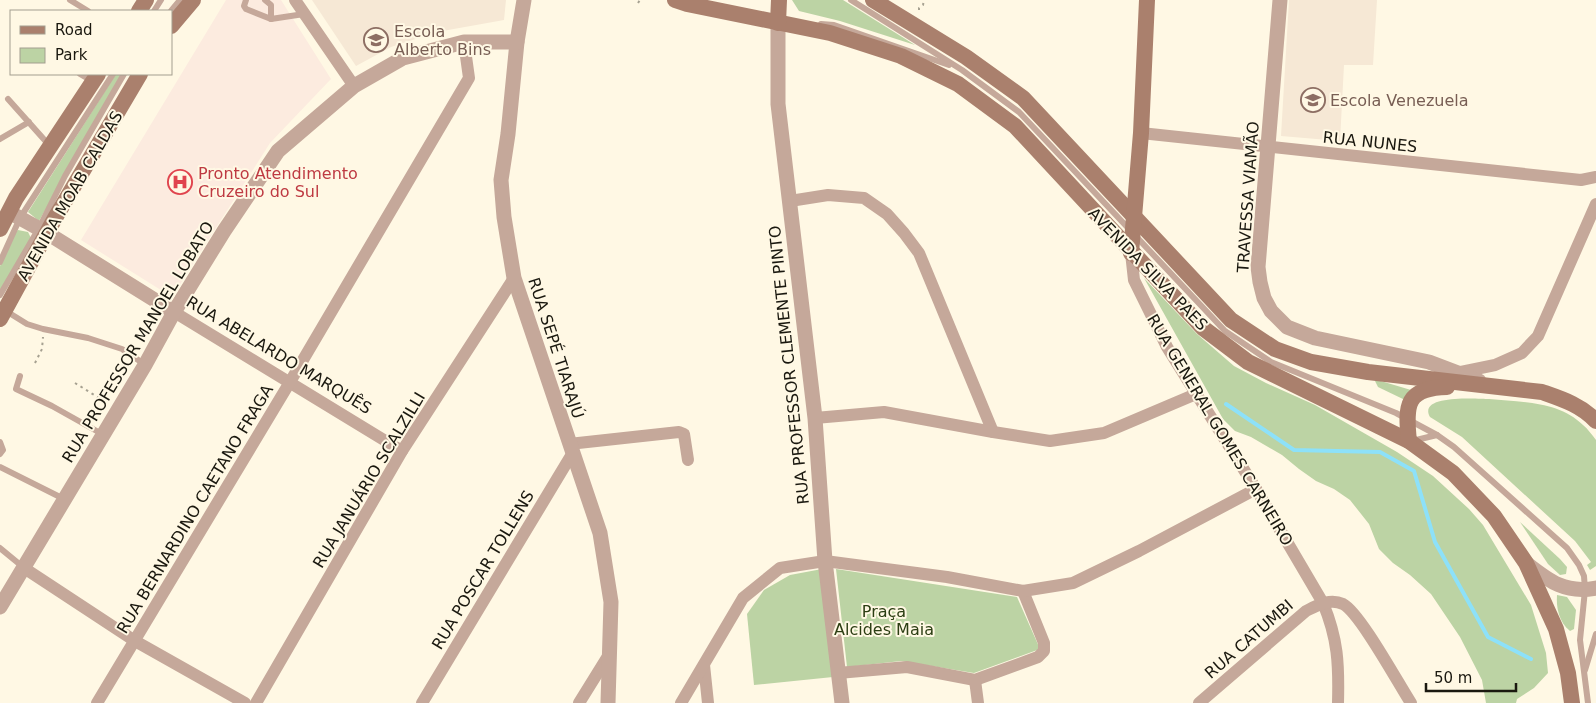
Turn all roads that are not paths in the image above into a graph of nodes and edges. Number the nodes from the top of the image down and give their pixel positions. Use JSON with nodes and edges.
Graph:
{"nodes":[{"id":1,"x":70,"y":0,"type":"edge"},
{"id":2,"x":180,"y":0,"type":"edge"},
{"id":3,"x":193,"y":0,"type":"edge"},
{"id":4,"x":246,"y":0,"type":"edge"},
{"id":5,"x":265,"y":0,"type":"edge"},
{"id":6,"x":295,"y":0,"type":"edge"},
{"id":7,"x":524,"y":0,"type":"edge"},
{"id":8,"x":675,"y":0,"type":"edge"},
{"id":9,"x":779,"y":0,"type":"edge"},
{"id":10,"x":851,"y":0,"type":"edge"},
{"id":11,"x":873,"y":0,"type":"edge"},
{"id":12,"x":1147,"y":0,"type":"edge"},
{"id":13,"x":1280,"y":0,"type":"edge"},
{"id":14,"x":86,"y":10,"type":"edge"},
{"id":15,"x":172,"y":10,"type":"edge"},
{"id":16,"x":304,"y":14,"type":"junction"},
{"id":17,"x":271,"y":19,"type":"junction"},
{"id":18,"x":778,"y":23,"type":"junction"},
{"id":19,"x":172,"y":25,"type":"edge"},
{"id":20,"x":464,"y":42,"type":"junction"},
{"id":21,"x":517,"y":42,"type":"junction"},
{"id":22,"x":962,"y":70,"type":"junction"},
{"id":23,"x":112,"y":75,"type":"edge"},
{"id":24,"x":123,"y":75,"type":"edge"},
{"id":25,"x":139,"y":75,"type":"edge"},
{"id":26,"x":90,"y":77,"type":"edge"},
{"id":27,"x":354,"y":86,"type":"junction"},
{"id":28,"x":8,"y":99,"type":"dead end"},
{"id":29,"x":29,"y":122,"type":"junction"},
{"id":30,"x":1141,"y":133,"type":"junction"},
{"id":31,"x":0,"y":139,"type":"edge"},
{"id":32,"x":50,"y":146,"type":"junction"},
{"id":33,"x":1268,"y":148,"type":"junction"},
{"id":34,"x":1596,"y":177,"type":"edge"},
{"id":35,"x":790,"y":201,"type":"junction"},
{"id":36,"x":1596,"y":204,"type":"edge"},
{"id":37,"x":1133,"y":214,"type":"junction"},
{"id":38,"x":15,"y":215,"type":"junction"},
{"id":39,"x":0,"y":229,"type":"edge"},
{"id":40,"x":43,"y":231,"type":"junction"},
{"id":41,"x":1132,"y":233,"type":"junction"},
{"id":42,"x":1131,"y":253,"type":"junction"},
{"id":43,"x":0,"y":262,"type":"edge"},
{"id":44,"x":514,"y":278,"type":"junction"},
{"id":45,"x":2,"y":308,"type":"edge"},
{"id":46,"x":174,"y":312,"type":"junction"},
{"id":47,"x":1248,"y":362,"type":"junction"},
{"id":48,"x":145,"y":365,"type":"junction"},
{"id":49,"x":1456,"y":373,"type":"junction"},
{"id":50,"x":20,"y":376,"type":"dead end"},
{"id":51,"x":290,"y":382,"type":"junction"},
{"id":52,"x":1320,"y":382,"type":"junction"},
{"id":53,"x":1490,"y":386,"type":"junction"},
{"id":54,"x":1196,"y":394,"type":"junction"},
{"id":55,"x":1406,"y":417,"type":"junction"},
{"id":56,"x":815,"y":418,"type":"junction"},
{"id":57,"x":1596,"y":421,"type":"edge"},
{"id":58,"x":993,"y":432,"type":"junction"},
{"id":59,"x":104,"y":435,"type":"junction"},
{"id":60,"x":1437,"y":435,"type":"junction"},
{"id":61,"x":1409,"y":441,"type":"junction"},
{"id":62,"x":0,"y":442,"type":"edge"},
{"id":63,"x":571,"y":449,"type":"junction"},
{"id":64,"x":402,"y":451,"type":"junction"},
{"id":65,"x":0,"y":454,"type":"edge"},
{"id":66,"x":688,"y":460,"type":"dead end"},
{"id":67,"x":0,"y":467,"type":"edge"},
{"id":68,"x":1256,"y":489,"type":"junction"},
{"id":69,"x":65,"y":499,"type":"junction"},
{"id":70,"x":0,"y":548,"type":"edge"},
{"id":71,"x":826,"y":561,"type":"junction"},
{"id":72,"x":1526,"y":563,"type":"junction"},
{"id":73,"x":24,"y":568,"type":"junction"},
{"id":74,"x":1590,"y":589,"type":"edge"},
{"id":75,"x":1022,"y":591,"type":"junction"},
{"id":76,"x":1,"y":601,"type":"edge"},
{"id":77,"x":1323,"y":603,"type":"junction"},
{"id":78,"x":1596,"y":634,"type":"edge"},
{"id":79,"x":135,"y":641,"type":"junction"},
{"id":80,"x":610,"y":653,"type":"junction"},
{"id":81,"x":704,"y":665,"type":"junction"},
{"id":82,"x":838,"y":673,"type":"junction"},
{"id":83,"x":1584,"y":674,"type":"junction"},
{"id":84,"x":976,"y":680,"type":"junction"},
{"id":85,"x":97,"y":703,"type":"edge"},
{"id":86,"x":245,"y":703,"type":"edge"},
{"id":87,"x":256,"y":703,"type":"edge"},
{"id":88,"x":422,"y":703,"type":"edge"},
{"id":89,"x":579,"y":703,"type":"edge"},
{"id":90,"x":608,"y":703,"type":"edge"},
{"id":91,"x":681,"y":703,"type":"edge"},
{"id":92,"x":708,"y":703,"type":"edge"},
{"id":93,"x":842,"y":703,"type":"edge"},
{"id":94,"x":978,"y":703,"type":"edge"},
{"id":95,"x":1199,"y":703,"type":"edge"},
{"id":96,"x":1338,"y":703,"type":"edge"},
{"id":97,"x":1411,"y":703,"type":"edge"},
{"id":98,"x":1572,"y":703,"type":"edge"},
{"id":99,"x":1588,"y":703,"type":"edge"}],
"edges":[{"from":1,"to":14,"type":"lane"},
{"from":2,"to":15,"type":"lane"},
{"from":3,"to":19,"type":"main road"},
{"from":4,"to":17,"type":"lane"},
{"from":5,"to":17,"type":"lane"},
{"from":6,"to":16,"type":"street"},
{"from":7,"to":21,"type":"street","name":"RUA SEPÉ TIARAJÚ"},
{"from":8,"to":18,"type":"main road","name":"AVENIDA SILVA PAES"},
{"from":9,"to":18,"type":"main road"},
{"from":10,"to":22,"type":"lane"},
{"from":11,"to":37,"type":"main road","name":"AVENIDA SILVA PAES"},
{"from":12,"to":30,"type":"main road","name":"RUA GENERAL GOMES CARNEIRO"},
{"from":13,"to":33,"type":"street","name":"TRAVESSA VIAMÃO"},
{"from":16,"to":17,"type":"lane"},
{"from":16,"to":27,"type":"street"},
{"from":18,"to":22,"type":"lane"},
{"from":18,"to":35,"type":"street","name":"RUA PROFESSOR CLEMENTE PINTO"},
{"from":18,"to":42,"type":"main road","name":"AVENIDA SILVA PAES"},
{"from":20,"to":21,"type":"street","name":"RUA PROFESSOR MANOEL LOBATO"},
{"from":20,"to":27,"type":"street","name":"RUA PROFESSOR MANOEL LOBATO"},
{"from":20,"to":51,"type":"street","name":"RUA BERNARDINO CAETANO FRAGA"},
{"from":21,"to":44,"type":"street","name":"RUA SEPÉ TIARAJÚ"},
{"from":22,"to":41,"type":"lane"},
{"from":23,"to":38,"type":"lane"},
{"from":24,"to":40,"type":"lane"},
{"from":25,"to":40,"type":"main road","name":"AVENIDA MOAB CALDAS"},
{"from":26,"to":32,"type":"main road"},
{"from":27,"to":46,"type":"street","name":"RUA PROFESSOR MANOEL LOBATO"},
{"from":28,"to":29,"type":"lane"},
{"from":29,"to":31,"type":"lane"},
{"from":29,"to":32,"type":"lane"},
{"from":30,"to":33,"type":"street","name":"RUA NUNES"},
{"from":30,"to":37,"type":"main road","name":"RUA GENERAL GOMES CARNEIRO"},
{"from":32,"to":38,"type":"main road"},
{"from":33,"to":34,"type":"street","name":"RUA NUNES"},
{"from":33,"to":49,"type":"street","name":"TRAVESSA VIAMÃO"},
{"from":35,"to":56,"type":"street","name":"RUA PROFESSOR CLEMENTE PINTO"},
{"from":35,"to":58,"type":"street"},
{"from":36,"to":49,"type":"street"},
{"from":37,"to":41,"type":"main road","name":"RUA GENERAL GOMES CARNEIRO"},
{"from":37,"to":53,"type":"main road","name":"AVENIDA SILVA PAES"},
{"from":38,"to":39,"type":"main road"},
{"from":38,"to":40,"type":"street","name":"RUA ABELARDO MARQUÊS"},
{"from":38,"to":43,"type":"lane"},
{"from":40,"to":45,"type":"main road","name":"AVENIDA MOAB CALDAS"},
{"from":40,"to":46,"type":"street","name":"RUA ABELARDO MARQUÊS"},
{"from":41,"to":42,"type":"main road","name":"RUA GENERAL GOMES CARNEIRO"},
{"from":41,"to":52,"type":"lane"},
{"from":42,"to":47,"type":"main road","name":"AVENIDA SILVA PAES"},
{"from":42,"to":54,"type":"street","name":"RUA GENERAL GOMES CARNEIRO"},
{"from":44,"to":63,"type":"street","name":"RUA SEPÉ TIARAJÚ"},
{"from":44,"to":64,"type":"street","name":"RUA JANUÁRIO SCALZILLI"},
{"from":45,"to":48,"type":"lane"},
{"from":46,"to":48,"type":"street","name":"RUA PROFESSOR MANOEL LOBATO"},
{"from":46,"to":51,"type":"street","name":"RUA ABELARDO MARQUÊS"},
{"from":47,"to":52,"type":"lane"},
{"from":47,"to":61,"type":"main road","name":"AVENIDA SILVA PAES"},
{"from":48,"to":59,"type":"street","name":"RUA PROFESSOR MANOEL LOBATO"},
{"from":49,"to":53,"type":"street","name":"TRAVESSA VIAMÃO"},
{"from":50,"to":59,"type":"lane"},
{"from":51,"to":64,"type":"street","name":"RUA ABELARDO MARQUÊS"},
{"from":51,"to":79,"type":"street","name":"RUA BERNARDINO CAETANO FRAGA"},
{"from":52,"to":55,"type":"lane"},
{"from":53,"to":55,"type":"main road"},
{"from":53,"to":57,"type":"main road"},
{"from":54,"to":58,"type":"street"},
{"from":54,"to":68,"type":"street","name":"RUA GENERAL GOMES CARNEIRO"},
{"from":55,"to":60,"type":"lane"},
{"from":55,"to":61,"type":"main road"},
{"from":56,"to":58,"type":"street"},
{"from":56,"to":71,"type":"street","name":"RUA PROFESSOR CLEMENTE PINTO"},
{"from":59,"to":69,"type":"street","name":"RUA PROFESSOR MANOEL LOBATO"},
{"from":60,"to":61,"type":"lane"},
{"from":60,"to":74,"type":"lane"},
{"from":61,"to":72,"type":"main road","name":"AVENIDA SILVA PAES"},
{"from":62,"to":65,"type":"lane"},
{"from":63,"to":66,"type":"street"},
{"from":63,"to":80,"type":"street","name":"RUA SEPÉ TIARAJÚ"},
{"from":63,"to":88,"type":"street","name":"RUA POSCAR TOLLENS"},
{"from":64,"to":87,"type":"street","name":"RUA JANUÁRIO SCALZILLI"},
{"from":67,"to":69,"type":"lane"},
{"from":68,"to":75,"type":"street"},
{"from":68,"to":77,"type":"street","name":"RUA GENERAL GOMES CARNEIRO"},
{"from":69,"to":73,"type":"street","name":"RUA PROFESSOR MANOEL LOBATO"},
{"from":70,"to":73,"type":"lane"},
{"from":71,"to":75,"type":"street"},
{"from":71,"to":81,"type":"street"},
{"from":71,"to":82,"type":"street","name":"RUA PROFESSOR CLEMENTE PINTO"},
{"from":72,"to":74,"type":"street"},
{"from":72,"to":98,"type":"main road","name":"AVENIDA SILVA PAES"},
{"from":73,"to":76,"type":"street","name":"RUA PROFESSOR MANOEL LOBATO"},
{"from":73,"to":79,"type":"street"},
{"from":74,"to":83,"type":"lane"},
{"from":75,"to":84,"type":"street"},
{"from":77,"to":95,"type":"street","name":"RUA CATUMBI"},
{"from":77,"to":96,"type":"street","name":"RUA GENERAL GOMES CARNEIRO"},
{"from":77,"to":97,"type":"street"},
{"from":78,"to":83,"type":"lane"},
{"from":79,"to":85,"type":"street","name":"RUA BERNARDINO CAETANO FRAGA"},
{"from":79,"to":86,"type":"street"},
{"from":80,"to":89,"type":"street"},
{"from":80,"to":90,"type":"street","name":"RUA SEPÉ TIARAJÚ"},
{"from":81,"to":91,"type":"street"},
{"from":81,"to":92,"type":"street"},
{"from":82,"to":84,"type":"street"},
{"from":82,"to":93,"type":"street","name":"RUA PROFESSOR CLEMENTE PINTO"},
{"from":83,"to":99,"type":"lane"},
{"from":84,"to":94,"type":"street"}]}
